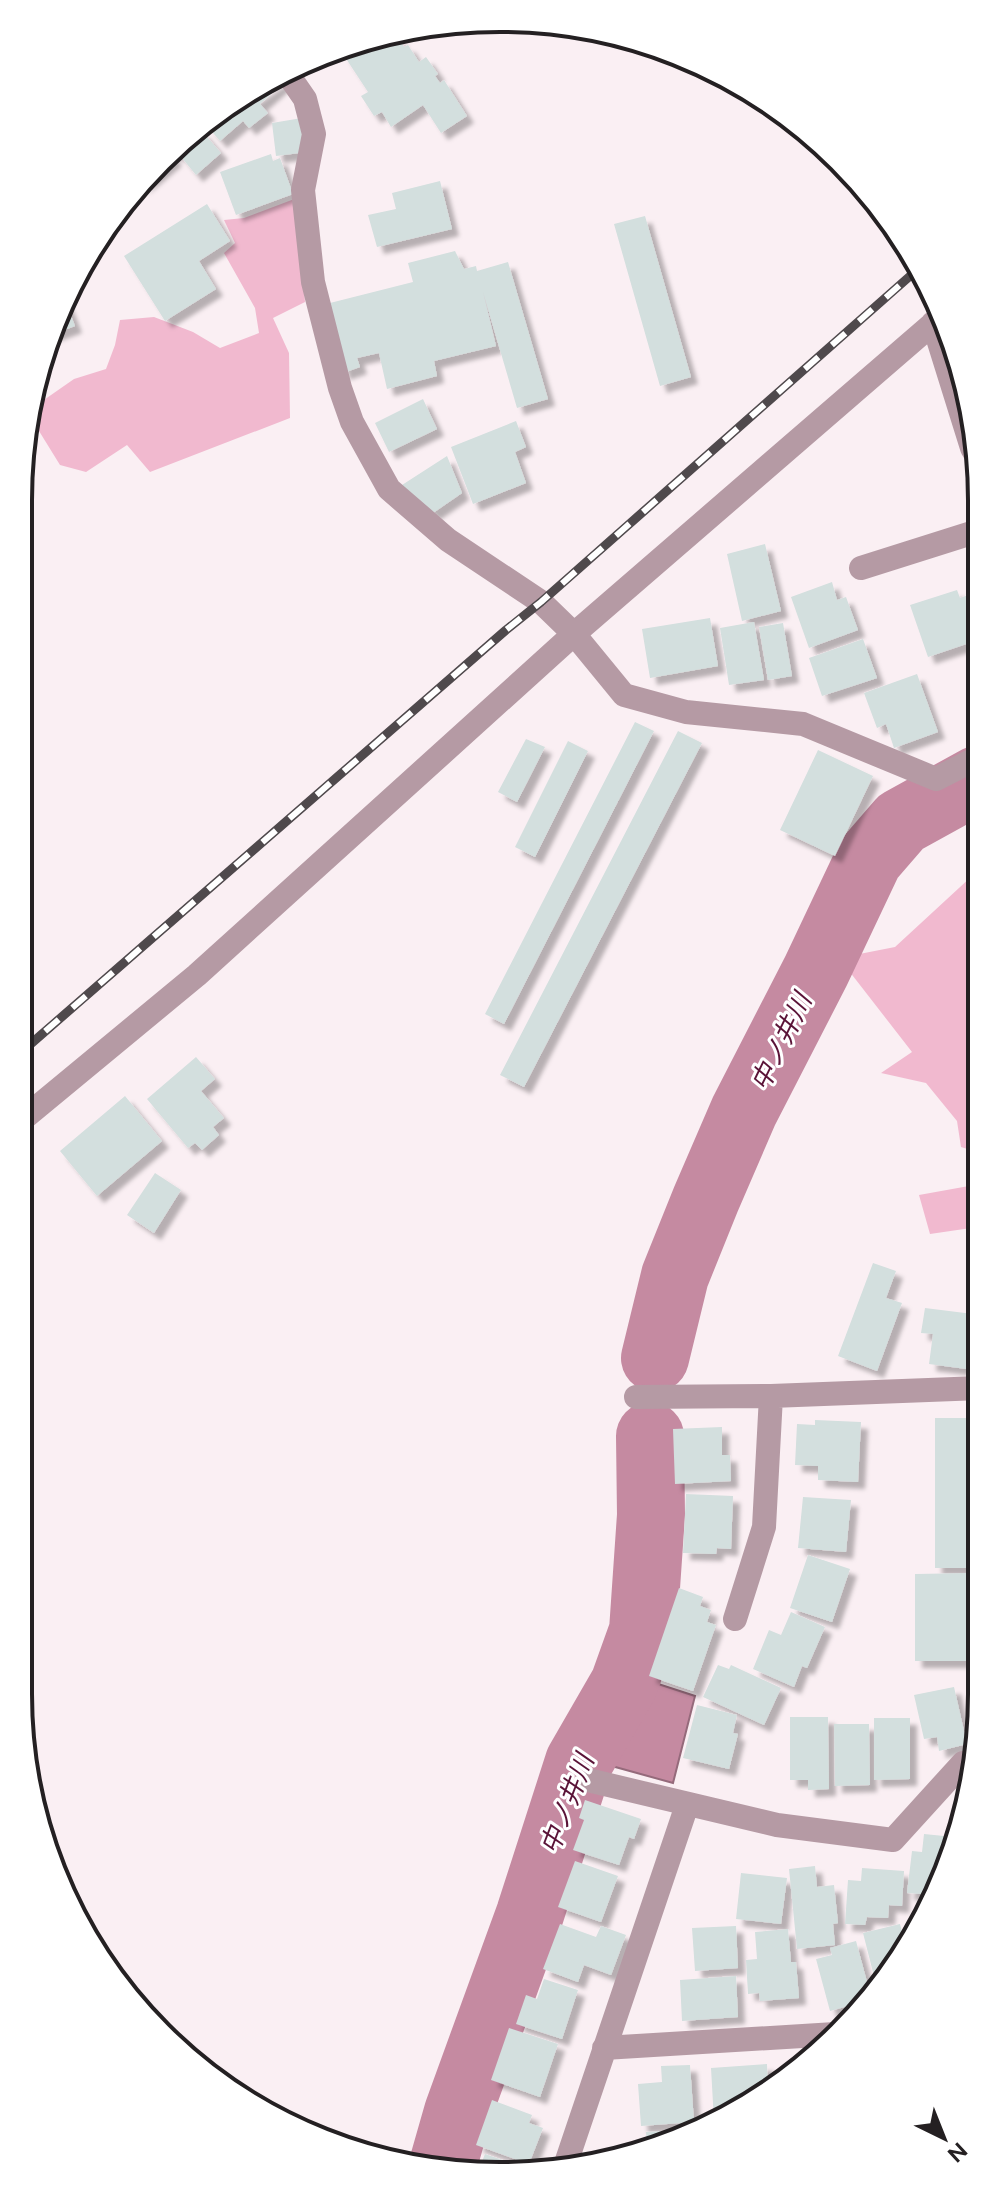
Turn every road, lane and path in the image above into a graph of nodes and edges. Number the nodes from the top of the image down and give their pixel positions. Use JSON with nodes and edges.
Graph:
{"nodes":[{"id":1,"x":292,"y":80,"type":"edge"},
{"id":2,"x":933,"y":323,"type":"edge"},
{"id":3,"x":968,"y":534,"type":"edge"},
{"id":4,"x":861,"y":568,"type":"dead end"},
{"id":5,"x":574,"y":634,"type":"junction"},
{"id":6,"x":968,"y":763,"type":"edge"},
{"id":7,"x":32,"y":1111,"type":"edge"},
{"id":8,"x":968,"y":1388,"type":"edge"},
{"id":9,"x":771,"y":1396,"type":"junction"},
{"id":10,"x":636,"y":1397,"type":"dead end"},
{"id":11,"x":735,"y":1619,"type":"dead end"},
{"id":12,"x":963,"y":1763,"type":"edge"},
{"id":13,"x":592,"y":1781,"type":"dead end"},
{"id":14,"x":687,"y":1805,"type":"junction"},
{"id":15,"x":821,"y":2035,"type":"edge"},
{"id":16,"x":604,"y":2048,"type":"junction"},
{"id":17,"x":568,"y":2157,"type":"edge"}],
"edges":[{"from":1,"to":5,"type":"street"},
{"from":2,"to":5,"type":"street"},
{"from":3,"to":4,"type":"street"},
{"from":5,"to":6,"type":"street"},
{"from":5,"to":7,"type":"street"},
{"from":8,"to":9,"type":"street"},
{"from":9,"to":10,"type":"street"},
{"from":9,"to":11,"type":"street"},
{"from":12,"to":14,"type":"street"},
{"from":13,"to":14,"type":"street"},
{"from":14,"to":16,"type":"street"},
{"from":15,"to":16,"type":"street"},
{"from":16,"to":17,"type":"street"}]}
